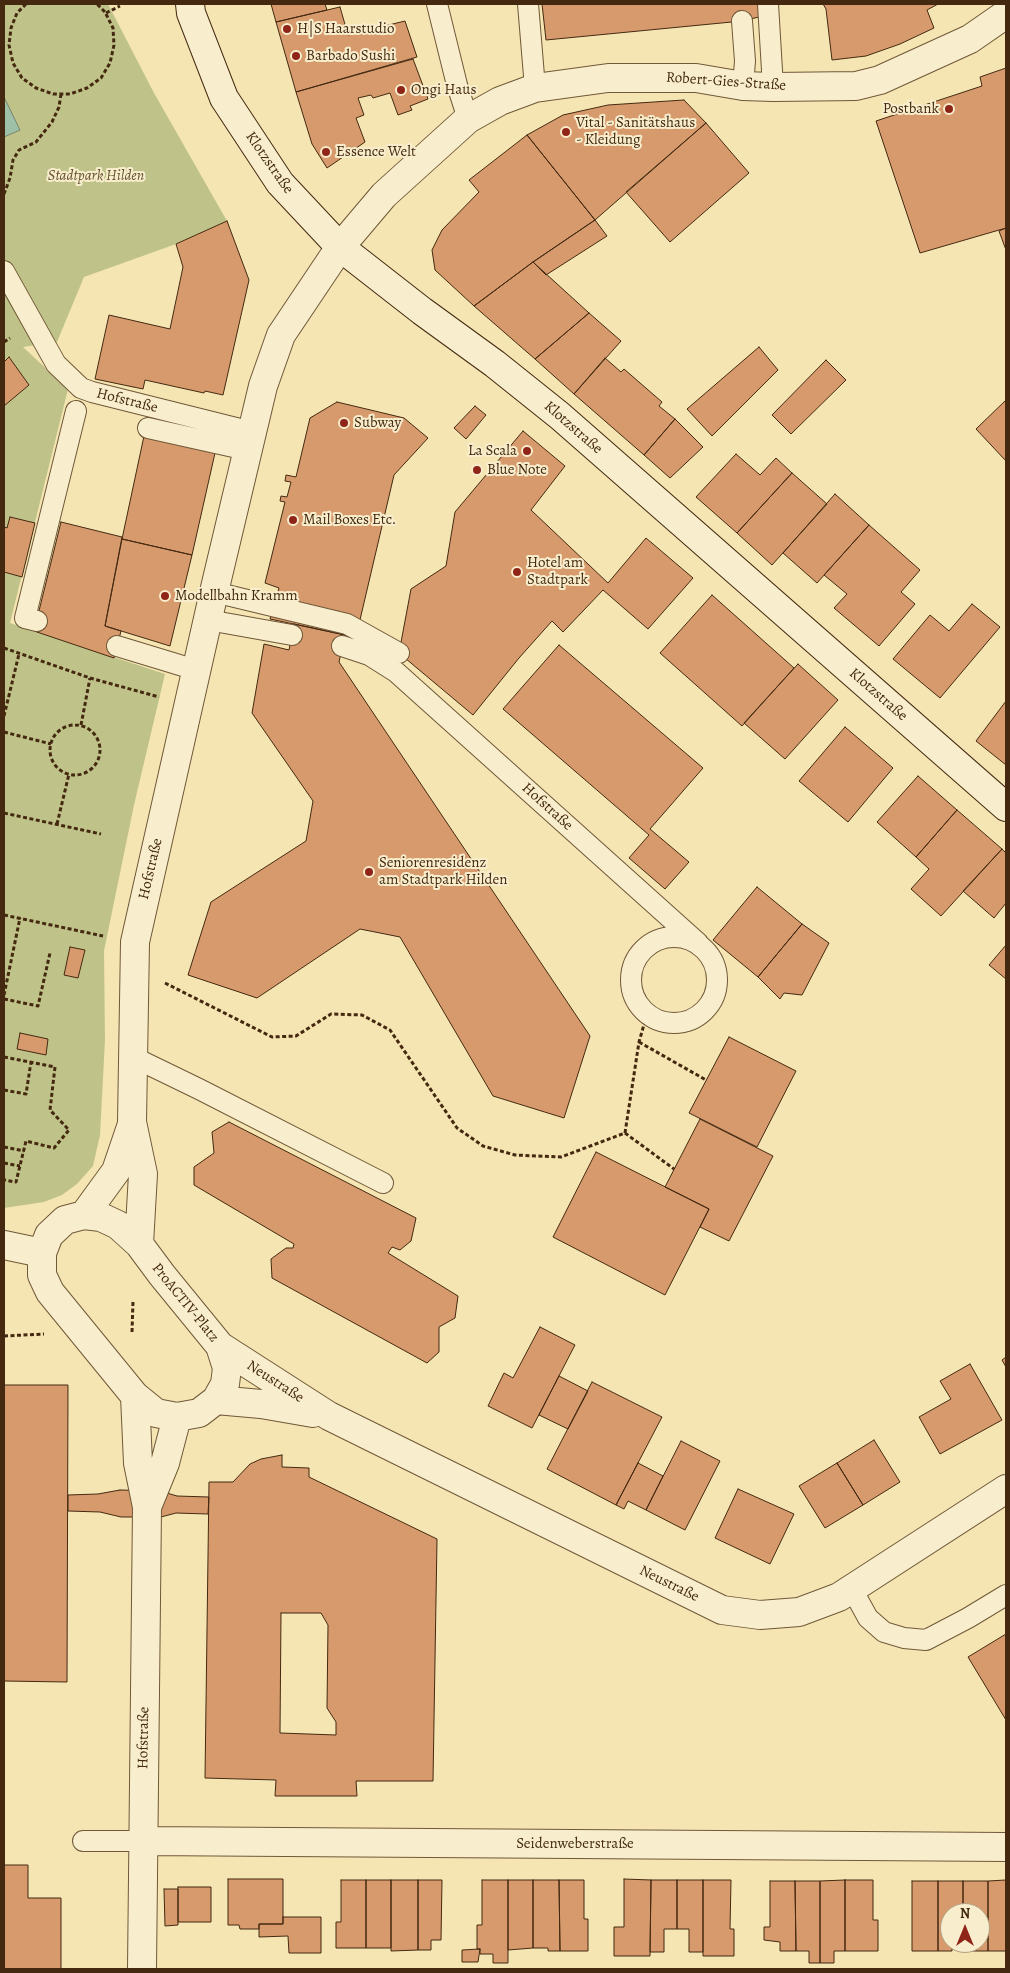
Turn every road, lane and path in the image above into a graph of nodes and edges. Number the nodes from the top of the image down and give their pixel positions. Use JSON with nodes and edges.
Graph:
{"nodes":[{"id":1,"x":26,"y":4,"type":"edge"},
{"id":2,"x":97,"y":4,"type":"edge"},
{"id":3,"x":437,"y":4,"type":"edge"},
{"id":4,"x":528,"y":4,"type":"edge"},
{"id":5,"x":768,"y":4,"type":"edge"},
{"id":6,"x":120,"y":6,"type":"dead end"},
{"id":7,"x":187,"y":7,"type":"edge"},
{"id":8,"x":106,"y":13,"type":"junction"},
{"id":9,"x":1006,"y":14,"type":"edge"},
{"id":10,"x":742,"y":21,"type":"dead end"},
{"id":11,"x":4,"y":46,"type":"edge"},
{"id":12,"x":9,"y":46,"type":"junction"},
{"id":13,"x":744,"y":86,"type":"junction"},
{"id":14,"x":773,"y":87,"type":"junction"},
{"id":15,"x":535,"y":88,"type":"junction"},
{"id":16,"x":61,"y":94,"type":"junction"},
{"id":17,"x":468,"y":119,"type":"junction"},
{"id":18,"x":4,"y":194,"type":"edge"},
{"id":19,"x":340,"y":247,"type":"junction"},
{"id":20,"x":4,"y":270,"type":"edge"},
{"id":21,"x":76,"y":411,"type":"dead end"},
{"id":22,"x":148,"y":428,"type":"dead end"},
{"id":23,"x":250,"y":441,"type":"junction"},
{"id":24,"x":214,"y":592,"type":"junction"},
{"id":25,"x":36,"y":620,"type":"dead end"},
{"id":26,"x":208,"y":620,"type":"junction"},
{"id":27,"x":292,"y":635,"type":"dead end"},
{"id":28,"x":117,"y":646,"type":"dead end"},
{"id":29,"x":342,"y":646,"type":"dead end"},
{"id":30,"x":4,"y":648,"type":"edge"},
{"id":31,"x":399,"y":653,"type":"dead end"},
{"id":32,"x":19,"y":654,"type":"junction"},
{"id":33,"x":196,"y":670,"type":"junction"},
{"id":34,"x":90,"y":678,"type":"junction"},
{"id":35,"x":165,"y":698,"type":"dead end"},
{"id":36,"x":4,"y":716,"type":"edge"},
{"id":37,"x":81,"y":725,"type":"junction"},
{"id":38,"x":4,"y":732,"type":"edge"},
{"id":39,"x":51,"y":744,"type":"junction"},
{"id":40,"x":69,"y":774,"type":"junction"},
{"id":41,"x":1006,"y":807,"type":"edge"},
{"id":42,"x":4,"y":813,"type":"edge"},
{"id":43,"x":57,"y":824,"type":"junction"},
{"id":44,"x":101,"y":834,"type":"dead end"},
{"id":45,"x":4,"y":915,"type":"edge"},
{"id":46,"x":20,"y":918,"type":"junction"},
{"id":47,"x":98,"y":935,"type":"dead end"},
{"id":48,"x":698,"y":943,"type":"junction"},
{"id":49,"x":50,"y":953,"type":"dead end"},
{"id":50,"x":159,"y":979,"type":"dead end"},
{"id":51,"x":4,"y":997,"type":"edge"},
{"id":52,"x":647,"y":1014,"type":"junction"},
{"id":53,"x":638,"y":1042,"type":"junction"},
{"id":54,"x":4,"y":1057,"type":"edge"},
{"id":55,"x":133,"y":1057,"type":"junction"},
{"id":56,"x":31,"y":1062,"type":"junction"},
{"id":57,"x":706,"y":1080,"type":"dead end"},
{"id":58,"x":4,"y":1090,"type":"edge"},
{"id":59,"x":132,"y":1122,"type":"junction"},
{"id":60,"x":624,"y":1132,"type":"junction"},
{"id":61,"x":4,"y":1147,"type":"edge"},
{"id":62,"x":24,"y":1151,"type":"junction"},
{"id":63,"x":4,"y":1163,"type":"edge"},
{"id":64,"x":20,"y":1166,"type":"junction"},
{"id":65,"x":674,"y":1169,"type":"dead end"},
{"id":66,"x":4,"y":1180,"type":"edge"},
{"id":67,"x":383,"y":1183,"type":"dead end"},
{"id":68,"x":84,"y":1215,"type":"junction"},
{"id":69,"x":139,"y":1244,"type":"junction"},
{"id":70,"x":4,"y":1245,"type":"edge"},
{"id":71,"x":42,"y":1254,"type":"junction"},
{"id":72,"x":133,"y":1301,"type":"dead end"},
{"id":73,"x":132,"y":1332,"type":"dead end"},
{"id":74,"x":48,"y":1334,"type":"dead end"},
{"id":75,"x":4,"y":1336,"type":"edge"},
{"id":76,"x":220,"y":1346,"type":"junction"},
{"id":77,"x":135,"y":1396,"type":"junction"},
{"id":78,"x":216,"y":1400,"type":"junction"},
{"id":79,"x":329,"y":1416,"type":"junction"},
{"id":80,"x":177,"y":1417,"type":"junction"},
{"id":81,"x":1006,"y":1489,"type":"edge"},
{"id":82,"x":147,"y":1507,"type":"junction"},
{"id":83,"x":852,"y":1589,"type":"junction"},
{"id":84,"x":1006,"y":1595,"type":"edge"},
{"id":85,"x":83,"y":1841,"type":"dead end"},
{"id":86,"x":143,"y":1841,"type":"junction"},
{"id":87,"x":1006,"y":1847,"type":"edge"},
{"id":88,"x":142,"y":1969,"type":"edge"}],
"edges":[{"from":1,"to":12,"type":"path"},
{"from":2,"to":8,"type":"path"},
{"from":3,"to":17,"type":"lane"},
{"from":4,"to":15,"type":"lane"},
{"from":5,"to":14,"type":"lane"},
{"from":6,"to":8,"type":"path"},
{"from":7,"to":19,"type":"street","name":"Klotzstraße"},
{"from":8,"to":16,"type":"path"},
{"from":9,"to":14,"type":"street","name":"Robert-Gies-Straße"},
{"from":10,"to":13,"type":"lane"},
{"from":11,"to":12,"type":"path"},
{"from":12,"to":16,"type":"path"},
{"from":13,"to":14,"type":"street","name":"Robert-Gies-Straße"},
{"from":13,"to":15,"type":"street","name":"Robert-Gies-Straße"},
{"from":15,"to":17,"type":"street","name":"Robert-Gies-Straße"},
{"from":16,"to":18,"type":"path"},
{"from":17,"to":19,"type":"street","name":"Robert-Gies-Straße"},
{"from":19,"to":23,"type":"street","name":"Hofstraße"},
{"from":19,"to":41,"type":"street","name":"Klotzstraße"},
{"from":20,"to":23,"type":"lane","name":"Hofstraße"},
{"from":21,"to":25,"type":"lane"},
{"from":22,"to":23,"type":"lane"},
{"from":23,"to":24,"type":"street","name":"Hofstraße"},
{"from":24,"to":26,"type":"street","name":"Hofstraße"},
{"from":24,"to":31,"type":"lane"},
{"from":26,"to":27,"type":"lane"},
{"from":26,"to":33,"type":"street","name":"Hofstraße"},
{"from":28,"to":33,"type":"lane"},
{"from":29,"to":48,"type":"lane","name":"Hofstraße"},
{"from":30,"to":32,"type":"path"},
{"from":32,"to":34,"type":"path"},
{"from":32,"to":36,"type":"path"},
{"from":33,"to":55,"type":"street","name":"Hofstraße"},
{"from":34,"to":35,"type":"path"},
{"from":34,"to":37,"type":"path"},
{"from":37,"to":39,"type":"path"},
{"from":37,"to":40,"type":"path"},
{"from":38,"to":39,"type":"path"},
{"from":39,"to":40,"type":"path"},
{"from":40,"to":43,"type":"path"},
{"from":42,"to":43,"type":"path"},
{"from":43,"to":44,"type":"path"},
{"from":45,"to":46,"type":"path"},
{"from":46,"to":47,"type":"path"},
{"from":46,"to":51,"type":"path"},
{"from":48,"to":52,"type":"lane"},
{"from":48,"to":52,"type":"lane","name":"Hofstraße"},
{"from":49,"to":51,"type":"path"},
{"from":50,"to":60,"type":"path"},
{"from":52,"to":53,"type":"path"},
{"from":53,"to":57,"type":"path"},
{"from":53,"to":60,"type":"path"},
{"from":54,"to":56,"type":"path"},
{"from":55,"to":59,"type":"street","name":"Hofstraße"},
{"from":55,"to":67,"type":"lane"},
{"from":56,"to":58,"type":"path"},
{"from":56,"to":62,"type":"path"},
{"from":59,"to":68,"type":"street","name":"Hofstraße"},
{"from":59,"to":69,"type":"street","name":"Hofstraße"},
{"from":60,"to":65,"type":"path"},
{"from":61,"to":62,"type":"path"},
{"from":62,"to":64,"type":"path"},
{"from":63,"to":64,"type":"path"},
{"from":64,"to":66,"type":"path"},
{"from":68,"to":69,"type":"street","name":"ProACTIV-Platz"},
{"from":68,"to":71,"type":"street"},
{"from":69,"to":76,"type":"street","name":"ProACTIV-Platz"},
{"from":70,"to":71,"type":"street"},
{"from":71,"to":77,"type":"street"},
{"from":72,"to":73,"type":"path"},
{"from":74,"to":75,"type":"path"},
{"from":76,"to":78,"type":"street","name":"ProACTIV-Platz"},
{"from":76,"to":79,"type":"street","name":"Neustraße"},
{"from":77,"to":80,"type":"street"},
{"from":77,"to":82,"type":"street","name":"Hofstraße"},
{"from":78,"to":79,"type":"street","name":"Neustraße"},
{"from":78,"to":80,"type":"street"},
{"from":79,"to":83,"type":"street","name":"Neustraße"},
{"from":80,"to":82,"type":"street","name":"Hofstraße"},
{"from":81,"to":83,"type":"street","name":"Neustraße"},
{"from":82,"to":86,"type":"street","name":"Hofstraße"},
{"from":83,"to":84,"type":"lane"},
{"from":85,"to":86,"type":"lane"},
{"from":86,"to":87,"type":"street","name":"Seidenweberstraße"},
{"from":86,"to":88,"type":"street","name":"Hofstraße"}]}
